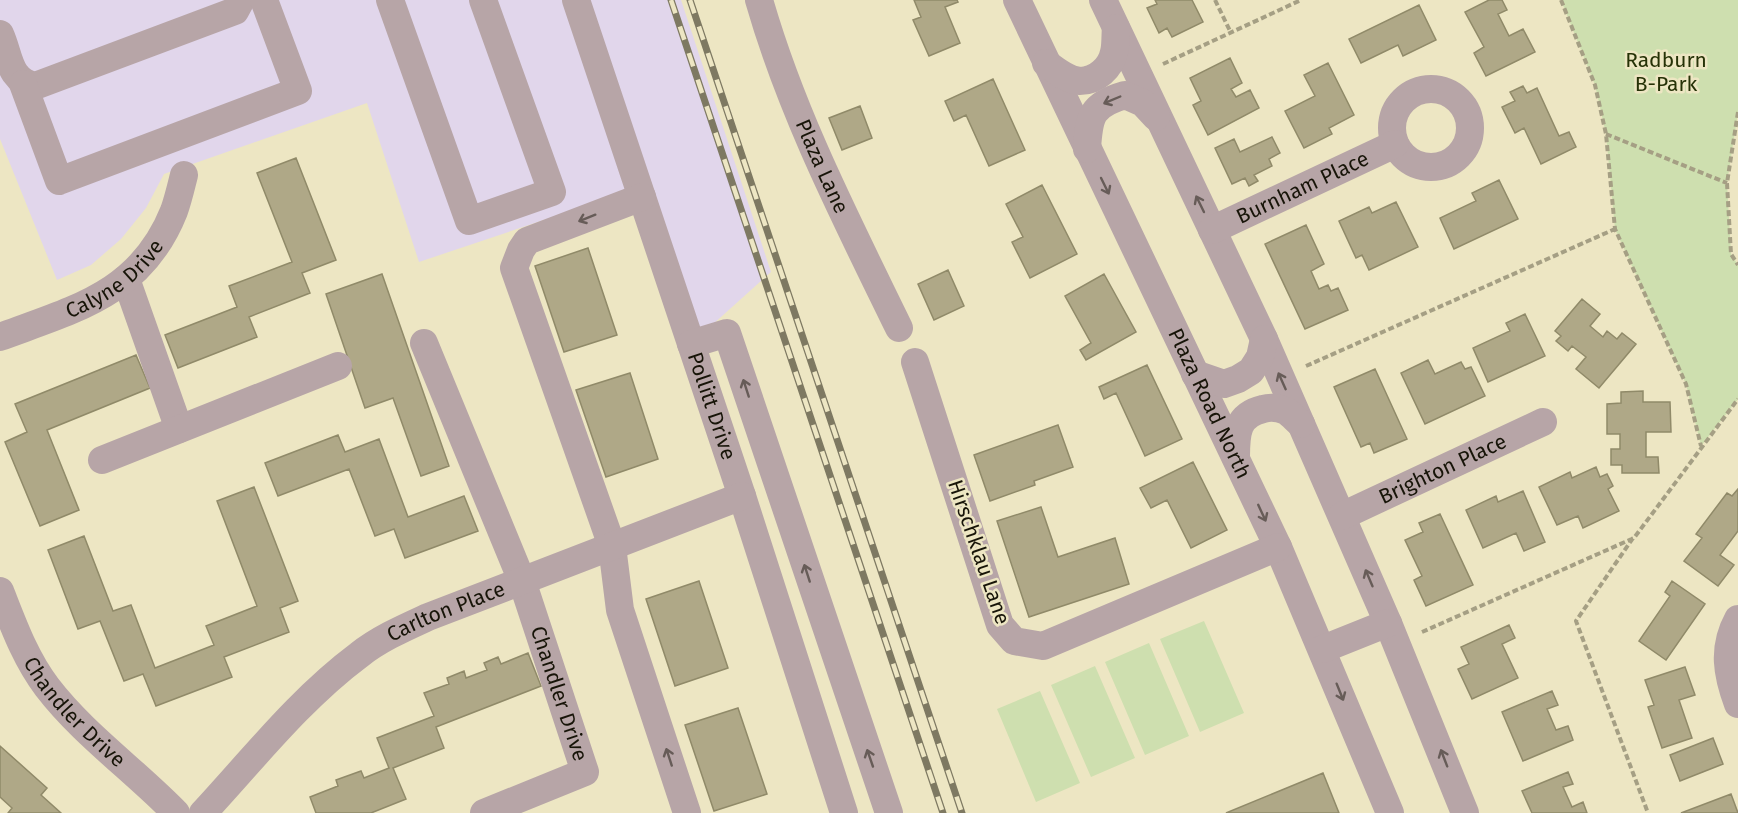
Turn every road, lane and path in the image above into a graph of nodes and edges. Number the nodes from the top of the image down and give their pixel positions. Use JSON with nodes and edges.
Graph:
{"nodes":[{"id":1,"x":241,"y":0,"type":"edge"},
{"id":2,"x":264,"y":0,"type":"edge"},
{"id":3,"x":390,"y":0,"type":"edge"},
{"id":4,"x":483,"y":0,"type":"edge"},
{"id":5,"x":576,"y":0,"type":"edge"},
{"id":6,"x":759,"y":0,"type":"edge"},
{"id":7,"x":1017,"y":0,"type":"edge"},
{"id":8,"x":1103,"y":0,"type":"edge"},
{"id":9,"x":1215,"y":0,"type":"edge"},
{"id":10,"x":1301,"y":0,"type":"edge"},
{"id":11,"x":1561,"y":0,"type":"edge"},
{"id":12,"x":1116,"y":28,"type":"junction"},
{"id":13,"x":1231,"y":33,"type":"junction"},
{"id":14,"x":0,"y":34,"type":"edge"},
{"id":15,"x":1046,"y":63,"type":"junction"},
{"id":16,"x":1138,"y":76,"type":"junction"},
{"id":17,"x":23,"y":84,"type":"junction"},
{"id":18,"x":1738,"y":112,"type":"edge"},
{"id":19,"x":1160,"y":121,"type":"junction"},
{"id":20,"x":1606,"y":134,"type":"junction"},
{"id":21,"x":1395,"y":144,"type":"dead end"},
{"id":22,"x":1087,"y":150,"type":"junction"},
{"id":23,"x":184,"y":175,"type":"dead end"},
{"id":24,"x":1727,"y":183,"type":"junction"},
{"id":25,"x":642,"y":197,"type":"junction"},
{"id":26,"x":1615,"y":229,"type":"junction"},
{"id":27,"x":1212,"y":230,"type":"junction"},
{"id":28,"x":1738,"y":265,"type":"edge"},
{"id":29,"x":126,"y":279,"type":"junction"},
{"id":30,"x":899,"y":328,"type":"dead end"},
{"id":31,"x":0,"y":337,"type":"edge"},
{"id":32,"x":1264,"y":339,"type":"junction"},
{"id":33,"x":424,"y":343,"type":"dead end"},
{"id":34,"x":691,"y":344,"type":"junction"},
{"id":35,"x":915,"y":362,"type":"dead end"},
{"id":36,"x":338,"y":366,"type":"dead end"},
{"id":37,"x":1195,"y":374,"type":"junction"},
{"id":38,"x":1280,"y":377,"type":"junction"},
{"id":39,"x":1738,"y":399,"type":"edge"},
{"id":40,"x":1543,"y":422,"type":"dead end"},
{"id":41,"x":1301,"y":424,"type":"junction"},
{"id":42,"x":179,"y":429,"type":"junction"},
{"id":43,"x":1701,"y":446,"type":"junction"},
{"id":44,"x":1236,"y":457,"type":"junction"},
{"id":45,"x":102,"y":460,"type":"dead end"},
{"id":46,"x":742,"y":496,"type":"junction"},
{"id":47,"x":1342,"y":516,"type":"junction"},
{"id":48,"x":1634,"y":538,"type":"junction"},
{"id":49,"x":612,"y":546,"type":"junction"},
{"id":50,"x":1278,"y":547,"type":"junction"},
{"id":51,"x":522,"y":581,"type":"junction"},
{"id":52,"x":0,"y":591,"type":"edge"},
{"id":53,"x":1738,"y":620,"type":"edge"},
{"id":54,"x":1392,"y":633,"type":"junction"},
{"id":55,"x":1323,"y":649,"type":"junction"},
{"id":56,"x":1738,"y":704,"type":"edge"},
{"id":57,"x":176,"y":813,"type":"edge"},
{"id":58,"x":203,"y":813,"type":"edge"},
{"id":59,"x":484,"y":813,"type":"edge"},
{"id":60,"x":687,"y":813,"type":"edge"},
{"id":61,"x":844,"y":813,"type":"edge"},
{"id":62,"x":889,"y":813,"type":"edge"},
{"id":63,"x":1390,"y":813,"type":"edge"},
{"id":64,"x":1465,"y":813,"type":"edge"},
{"id":65,"x":1648,"y":813,"type":"edge"}],
"edges":[{"from":1,"to":17,"type":"street"},
{"from":2,"to":17,"type":"street"},
{"from":3,"to":4,"type":"street"},
{"from":5,"to":25,"type":"street","name":"Pollitt Drive"},
{"from":6,"to":30,"type":"street","name":"Plaza Lane"},
{"from":7,"to":15,"type":"street","name":"Plaza Road North"},
{"from":8,"to":12,"type":"street"},
{"from":9,"to":13,"type":"path"},
{"from":10,"to":13,"type":"path"},
{"from":11,"to":20,"type":"path"},
{"from":12,"to":15,"type":"street"},
{"from":12,"to":16,"type":"street"},
{"from":13,"to":16,"type":"path"},
{"from":14,"to":17,"type":"street"},
{"from":15,"to":22,"type":"street","name":"Plaza Road North"},
{"from":16,"to":19,"type":"street"},
{"from":18,"to":24,"type":"path"},
{"from":19,"to":22,"type":"street","one_way":true},
{"from":27,"to":19,"type":"street","one_way":true},
{"from":20,"to":24,"type":"path"},
{"from":20,"to":26,"type":"path"},
{"from":21,"to":27,"type":"street","name":"Burnham Place"},
{"from":22,"to":37,"type":"street","name":"Plaza Road North","one_way":true},
{"from":23,"to":29,"type":"street","name":"Calyne Drive"},
{"from":24,"to":28,"type":"path"},
{"from":25,"to":34,"type":"street","name":"Pollitt Drive"},
{"from":25,"to":49,"type":"street","one_way":true},
{"from":26,"to":38,"type":"path"},
{"from":26,"to":43,"type":"path"},
{"from":27,"to":32,"type":"street"},
{"from":29,"to":31,"type":"street","name":"Calyne Drive"},
{"from":29,"to":42,"type":"street"},
{"from":32,"to":37,"type":"street"},
{"from":32,"to":38,"type":"street"},
{"from":33,"to":51,"type":"street"},
{"from":34,"to":46,"type":"street","name":"Pollitt Drive"},
{"from":62,"to":34,"type":"street","one_way":true},
{"from":35,"to":50,"type":"street","name":"Hirschklau Lane"},
{"from":36,"to":42,"type":"street"},
{"from":37,"to":44,"type":"street","name":"Plaza Road North"},
{"from":41,"to":38,"type":"street","one_way":true},
{"from":39,"to":43,"type":"path"},
{"from":40,"to":47,"type":"street","name":"Brighton Place"},
{"from":41,"to":44,"type":"street"},
{"from":41,"to":47,"type":"street"},
{"from":42,"to":45,"type":"street"},
{"from":43,"to":48,"type":"path"},
{"from":44,"to":50,"type":"street","name":"Plaza Road North","one_way":true},
{"from":46,"to":49,"type":"street","name":"Carlton Place"},
{"from":46,"to":61,"type":"street","name":"Pollitt Drive"},
{"from":54,"to":47,"type":"street","one_way":true},
{"from":48,"to":54,"type":"path"},
{"from":48,"to":65,"type":"path"},
{"from":49,"to":51,"type":"street","name":"Carlton Place"},
{"from":60,"to":49,"type":"street","one_way":true},
{"from":50,"to":55,"type":"street","name":"Plaza Road North"},
{"from":51,"to":58,"type":"street","name":"Carlton Place"},
{"from":51,"to":59,"type":"street","name":"Chandler Drive"},
{"from":52,"to":57,"type":"street","name":"Chandler Drive"},
{"from":53,"to":56,"type":"street"},
{"from":54,"to":55,"type":"street"},
{"from":64,"to":54,"type":"street","one_way":true},
{"from":55,"to":63,"type":"street","name":"Plaza Road North","one_way":true}]}
